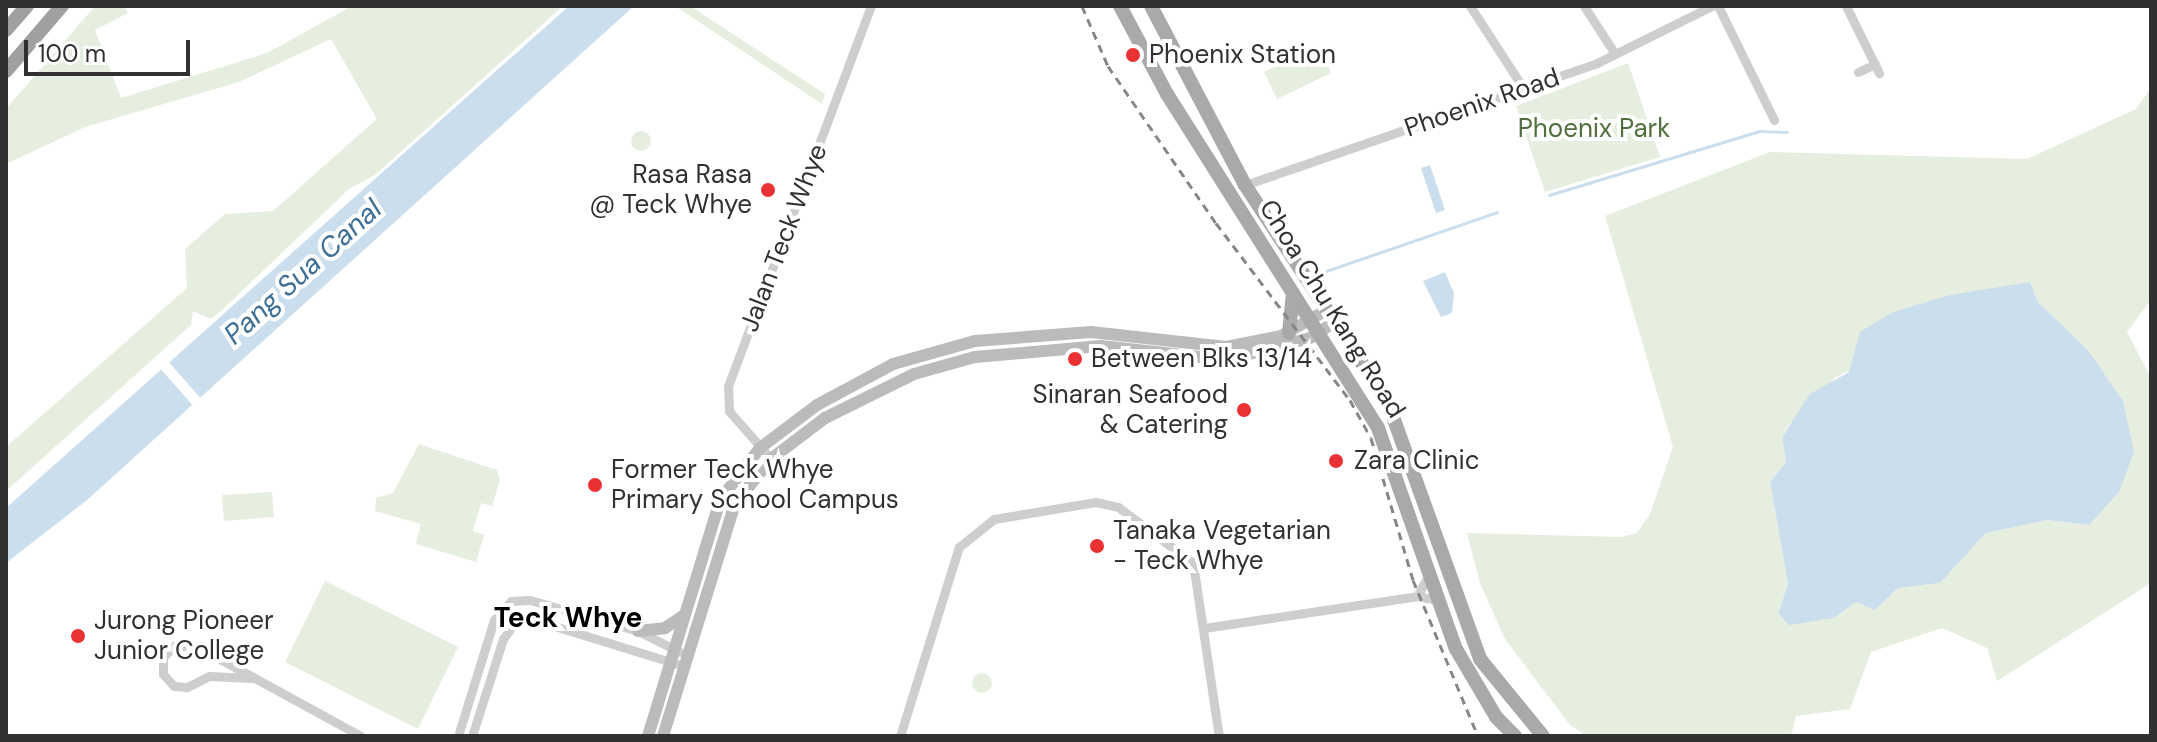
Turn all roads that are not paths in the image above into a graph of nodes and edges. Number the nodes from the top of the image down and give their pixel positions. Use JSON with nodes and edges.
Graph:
{"nodes":[{"id":1,"x":27,"y":6,"type":"edge"},
{"id":2,"x":62,"y":6,"type":"edge"},
{"id":3,"x":871,"y":6,"type":"edge"},
{"id":4,"x":1151,"y":6,"type":"edge"},
{"id":5,"x":1470,"y":6,"type":"edge"},
{"id":6,"x":1584,"y":6,"type":"edge"},
{"id":7,"x":1715,"y":6,"type":"edge"},
{"id":8,"x":1846,"y":6,"type":"edge"},
{"id":9,"x":1122,"y":10,"type":"edge"},
{"id":10,"x":6,"y":30,"type":"edge"},
{"id":11,"x":1171,"y":44,"type":"junction"},
{"id":12,"x":1615,"y":54,"type":"junction"},
{"id":13,"x":1153,"y":70,"type":"junction"},
{"id":14,"x":6,"y":71,"type":"edge"},
{"id":15,"x":1858,"y":72,"type":"dead end"},
{"id":16,"x":1524,"y":89,"type":"junction"},
{"id":17,"x":1774,"y":120,"type":"dead end"},
{"id":18,"x":1245,"y":185,"type":"junction"},
{"id":19,"x":1293,"y":289,"type":"junction"},
{"id":20,"x":1331,"y":316,"type":"junction"},
{"id":21,"x":1315,"y":327,"type":"junction"},
{"id":22,"x":1289,"y":333,"type":"junction"},
{"id":23,"x":760,"y":448,"type":"junction"},
{"id":24,"x":771,"y":459,"type":"junction"},
{"id":25,"x":1428,"y":576,"type":"junction"},
{"id":26,"x":1417,"y":596,"type":"junction"},
{"id":27,"x":1437,"y":600,"type":"junction"},
{"id":28,"x":685,"y":615,"type":"junction"},
{"id":29,"x":1204,"y":628,"type":"junction"},
{"id":30,"x":638,"y":631,"type":"junction"},
{"id":31,"x":678,"y":658,"type":"junction"},
{"id":32,"x":252,"y":678,"type":"junction"},
{"id":33,"x":1496,"y":717,"type":"junction"},
{"id":34,"x":361,"y":736,"type":"edge"},
{"id":35,"x":458,"y":736,"type":"edge"},
{"id":36,"x":472,"y":736,"type":"edge"},
{"id":37,"x":648,"y":736,"type":"edge"},
{"id":38,"x":663,"y":736,"type":"edge"},
{"id":39,"x":900,"y":736,"type":"edge"},
{"id":40,"x":1219,"y":736,"type":"edge"},
{"id":41,"x":1504,"y":736,"type":"edge"},
{"id":42,"x":1515,"y":736,"type":"edge"},
{"id":43,"x":1543,"y":736,"type":"edge"}],
"edges":[{"from":1,"to":10,"type":"highway"},
{"from":2,"to":14,"type":"highway"},
{"from":3,"to":23,"type":"street","name":"Jalan Teck Whye"},
{"from":4,"to":9,"type":"main road"},
{"from":4,"to":11,"type":"main road","name":"Choa Chu Kang Road"},
{"from":5,"to":16,"type":"street"},
{"from":6,"to":12,"type":"street"},
{"from":7,"to":12,"type":"street","name":"Phoenix Road"},
{"from":7,"to":17,"type":"street"},
{"from":8,"to":15,"type":"street"},
{"from":9,"to":13,"type":"main road","name":"Choa Chu Kang Road"},
{"from":11,"to":13,"type":"main road"},
{"from":11,"to":18,"type":"main road","name":"Choa Chu Kang Road"},
{"from":12,"to":16,"type":"street","name":"Phoenix Road"},
{"from":13,"to":19,"type":"main road","name":"Choa Chu Kang Road"},
{"from":16,"to":18,"type":"street","name":"Phoenix Road"},
{"from":18,"to":20,"type":"main road","name":"Choa Chu Kang Road"},
{"from":19,"to":21,"type":"main road","name":"Choa Chu Kang Road"},
{"from":19,"to":22,"type":"main road"},
{"from":20,"to":21,"type":"main road"},
{"from":20,"to":43,"type":"main road","name":"Choa Chu Kang Road"},
{"from":21,"to":22,"type":"main road"},
{"from":21,"to":24,"type":"main road"},
{"from":21,"to":25,"type":"main road","name":"Choa Chu Kang Road"},
{"from":22,"to":23,"type":"main road"},
{"from":23,"to":24,"type":"street","name":"Jalan Teck Whye"},
{"from":23,"to":28,"type":"main road"},
{"from":24,"to":31,"type":"main road"},
{"from":25,"to":26,"type":"street"},
{"from":25,"to":27,"type":"main road","name":"Choa Chu Kang Road"},
{"from":26,"to":27,"type":"street"},
{"from":26,"to":29,"type":"street"},
{"from":27,"to":33,"type":"main road","name":"Choa Chu Kang Road"},
{"from":28,"to":30,"type":"main road"},
{"from":28,"to":31,"type":"main road"},
{"from":29,"to":39,"type":"street"},
{"from":29,"to":40,"type":"street"},
{"from":30,"to":31,"type":"street"},
{"from":30,"to":35,"type":"street"},
{"from":31,"to":36,"type":"street"},
{"from":31,"to":37,"type":"main road"},
{"from":31,"to":38,"type":"main road"},
{"from":32,"to":32,"type":"street"},
{"from":32,"to":34,"type":"street"},
{"from":33,"to":41,"type":"main road"},
{"from":33,"to":42,"type":"main road","name":"Choa Chu Kang Road"}]}
